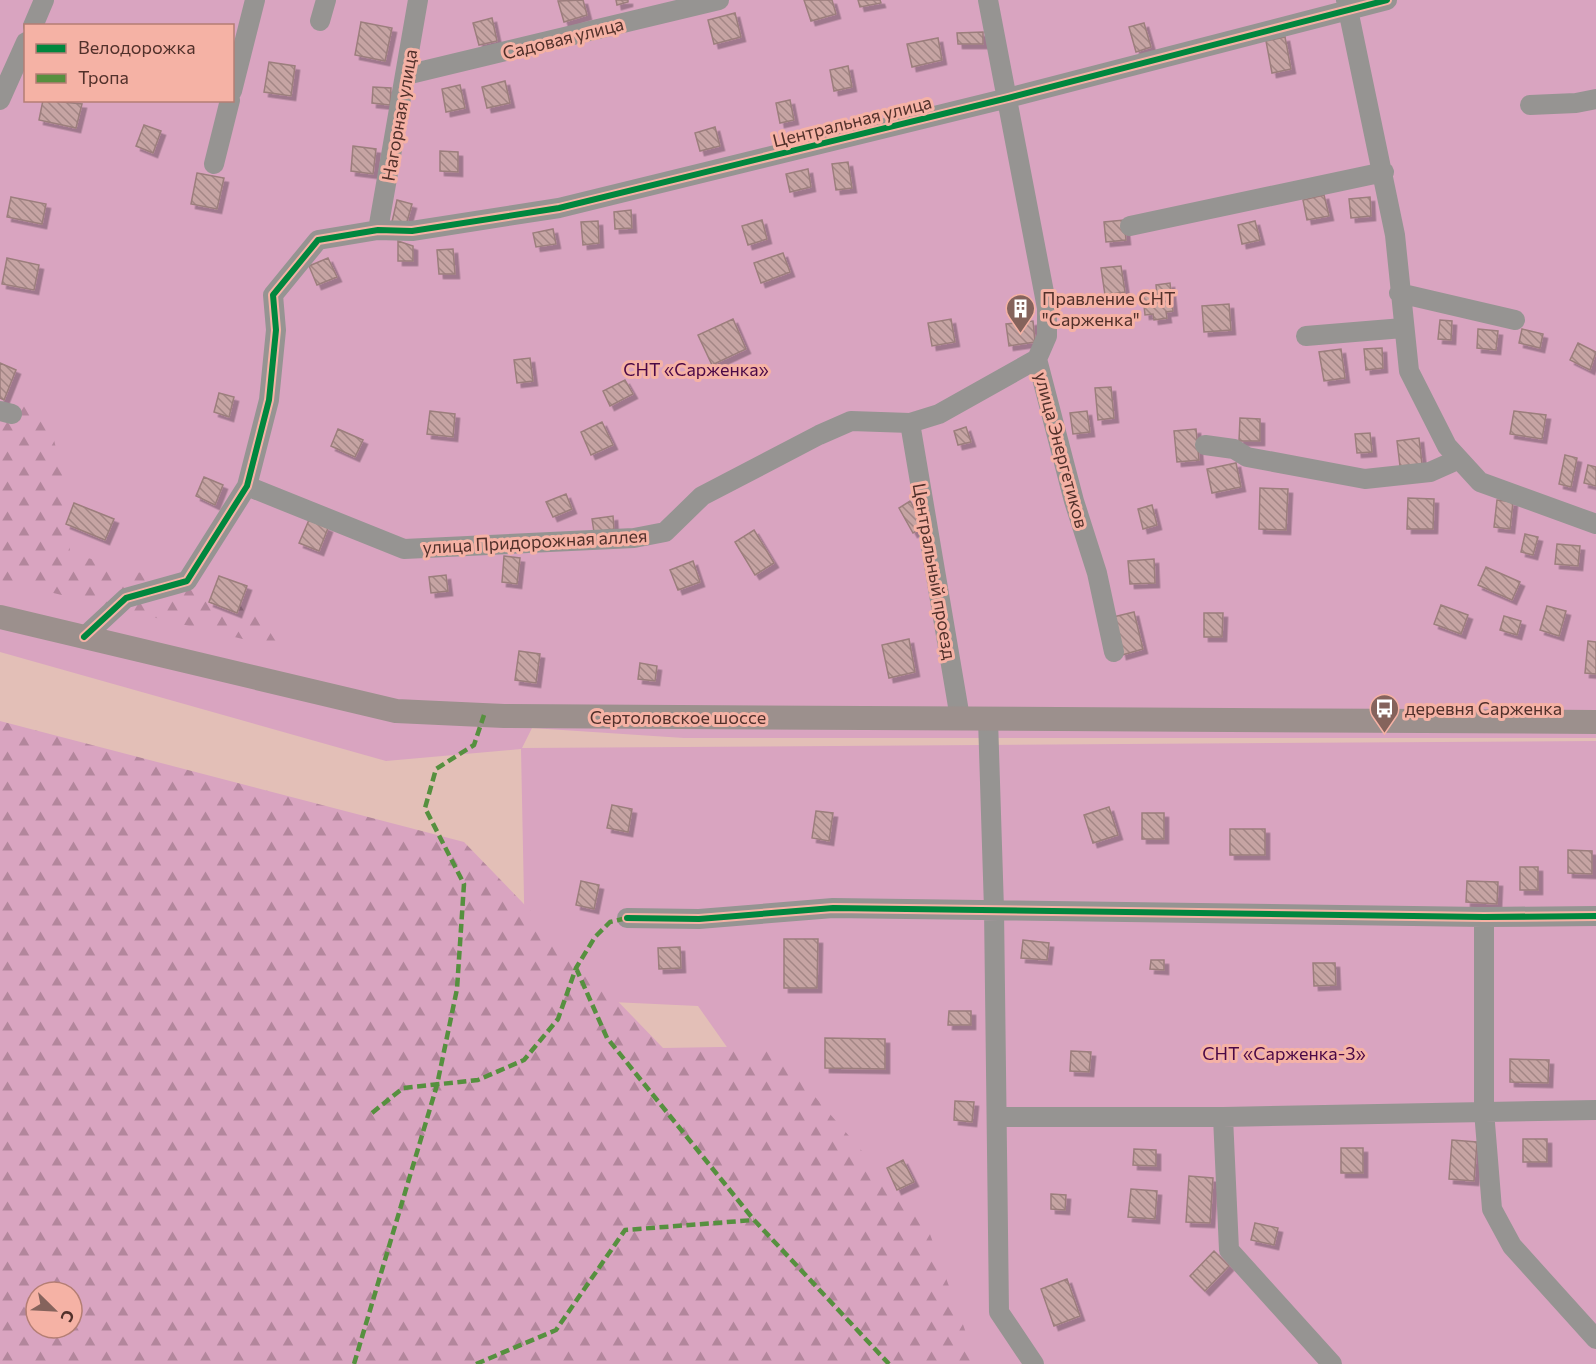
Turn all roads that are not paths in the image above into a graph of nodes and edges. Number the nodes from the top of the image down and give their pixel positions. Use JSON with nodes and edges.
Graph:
{"nodes":[{"id":1,"x":44,"y":0,"type":"edge"},
{"id":2,"x":255,"y":0,"type":"edge"},
{"id":3,"x":326,"y":0,"type":"edge"},
{"id":4,"x":418,"y":0,"type":"edge"},
{"id":5,"x":719,"y":0,"type":"edge"},
{"id":6,"x":988,"y":0,"type":"edge"},
{"id":7,"x":1387,"y":0,"type":"edge"},
{"id":8,"x":1348,"y":4,"type":"edge"},
{"id":9,"x":320,"y":21,"type":"dead end"},
{"id":10,"x":34,"y":24,"type":"edge"},
{"id":11,"x":24,"y":46,"type":"edge"},
{"id":12,"x":406,"y":75,"type":"junction"},
{"id":13,"x":234,"y":83,"type":"edge"},
{"id":14,"x":1008,"y":98,"type":"junction"},
{"id":15,"x":1596,"y":99,"type":"edge"},
{"id":16,"x":0,"y":100,"type":"edge"},
{"id":17,"x":230,"y":102,"type":"edge"},
{"id":18,"x":1530,"y":105,"type":"dead end"},
{"id":19,"x":214,"y":164,"type":"dead end"},
{"id":20,"x":1384,"y":172,"type":"junction"},
{"id":21,"x":1130,"y":226,"type":"dead end"},
{"id":22,"x":378,"y":230,"type":"junction"},
{"id":23,"x":1399,"y":293,"type":"junction"},
{"id":24,"x":1515,"y":320,"type":"dead end"},
{"id":25,"x":1404,"y":328,"type":"junction"},
{"id":26,"x":1306,"y":336,"type":"dead end"},
{"id":27,"x":1037,"y":359,"type":"junction"},
{"id":28,"x":910,"y":423,"type":"junction"},
{"id":29,"x":1206,"y":445,"type":"dead end"},
{"id":30,"x":1457,"y":460,"type":"junction"},
{"id":31,"x":248,"y":486,"type":"junction"},
{"id":32,"x":1596,"y":524,"type":"edge"},
{"id":33,"x":0,"y":617,"type":"edge"},
{"id":34,"x":84,"y":637,"type":"junction"},
{"id":35,"x":1114,"y":652,"type":"dead end"},
{"id":36,"x":960,"y":718,"type":"junction"},
{"id":37,"x":988,"y":719,"type":"junction"},
{"id":38,"x":1596,"y":722,"type":"edge"},
{"id":39,"x":994,"y":909,"type":"junction"},
{"id":40,"x":1596,"y":916,"type":"edge"},
{"id":41,"x":1484,"y":917,"type":"junction"},
{"id":42,"x":627,"y":918,"type":"dead end"},
{"id":43,"x":1596,"y":1110,"type":"edge"},
{"id":44,"x":1484,"y":1111,"type":"junction"},
{"id":45,"x":998,"y":1117,"type":"junction"},
{"id":46,"x":1223,"y":1117,"type":"junction"},
{"id":47,"x":1596,"y":1339,"type":"edge"},
{"id":48,"x":1034,"y":1364,"type":"edge"},
{"id":49,"x":1332,"y":1364,"type":"edge"}],
"edges":[{"from":1,"to":10,"type":"street"},
{"from":2,"to":13,"type":"street"},
{"from":3,"to":9,"type":"street"},
{"from":4,"to":12,"type":"street","name":"Нагорная улица"},
{"from":5,"to":12,"type":"street","name":"Садовая улица"},
{"from":6,"to":14,"type":"street","name":"улица Энергетиков"},
{"from":7,"to":8,"type":"street","name":"Центральная улица"},
{"from":8,"to":14,"type":"street","name":"Центральная улица"},
{"from":8,"to":20,"type":"street"},
{"from":11,"to":16,"type":"street"},
{"from":12,"to":22,"type":"street","name":"Нагорная улица"},
{"from":14,"to":22,"type":"street","name":"Центральная улица"},
{"from":14,"to":27,"type":"street","name":"улица Энергетиков"},
{"from":15,"to":18,"type":"street"},
{"from":17,"to":19,"type":"street"},
{"from":20,"to":21,"type":"street"},
{"from":20,"to":23,"type":"street"},
{"from":22,"to":31,"type":"street","name":"Центральная улица"},
{"from":23,"to":24,"type":"street"},
{"from":23,"to":25,"type":"street"},
{"from":25,"to":26,"type":"street"},
{"from":25,"to":30,"type":"street"},
{"from":27,"to":28,"type":"street","name":"улица Придорожная аллея"},
{"from":27,"to":35,"type":"street","name":"улица Энергетиков"},
{"from":28,"to":31,"type":"street","name":"улица Придорожная аллея"},
{"from":28,"to":36,"type":"street","name":"Центральный проезд"},
{"from":29,"to":30,"type":"street"},
{"from":30,"to":32,"type":"street"},
{"from":31,"to":34,"type":"street"},
{"from":33,"to":34,"type":"main road"},
{"from":34,"to":36,"type":"main road","name":"Сертоловское шоссе"},
{"from":36,"to":37,"type":"main road","name":"Сертоловское шоссе"},
{"from":37,"to":38,"type":"main road","name":"Сертоловское шоссе"},
{"from":37,"to":39,"type":"street"},
{"from":39,"to":41,"type":"street"},
{"from":39,"to":42,"type":"street"},
{"from":39,"to":45,"type":"street"},
{"from":40,"to":41,"type":"street"},
{"from":41,"to":44,"type":"street"},
{"from":43,"to":44,"type":"street"},
{"from":44,"to":46,"type":"street"},
{"from":44,"to":47,"type":"street"},
{"from":45,"to":46,"type":"street"},
{"from":45,"to":48,"type":"street"},
{"from":46,"to":49,"type":"street"}]}
